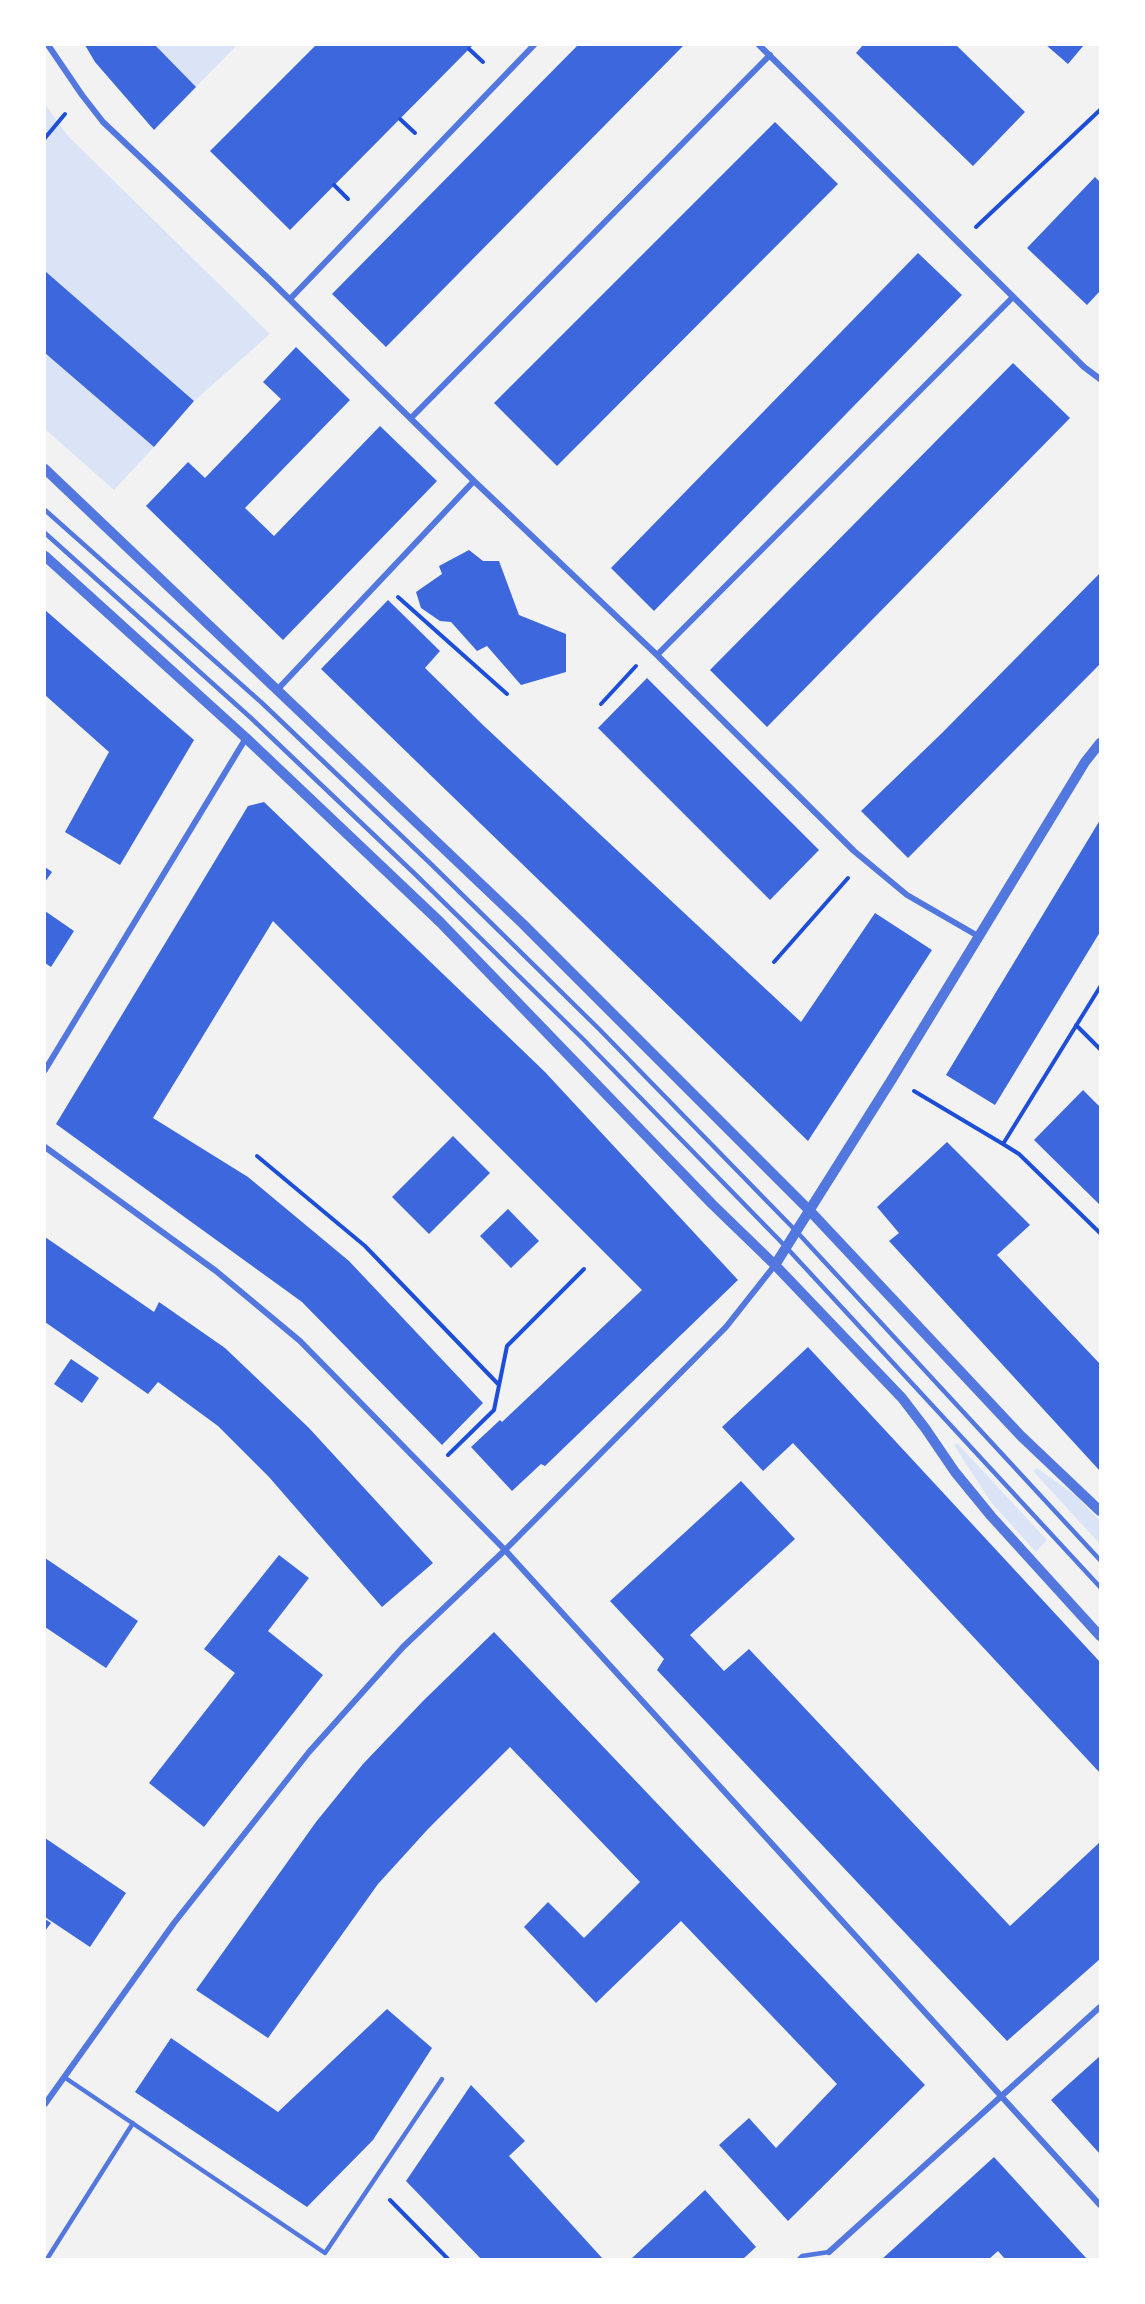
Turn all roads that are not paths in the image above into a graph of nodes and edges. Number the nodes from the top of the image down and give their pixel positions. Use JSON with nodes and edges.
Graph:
{"nodes":[{"id":1,"x":48,"y":45,"type":"edge"},
{"id":2,"x":534,"y":45,"type":"edge"},
{"id":3,"x":759,"y":45,"type":"edge"},
{"id":4,"x":770,"y":55,"type":"junction"},
{"id":5,"x":1013,"y":297,"type":"junction"},
{"id":6,"x":290,"y":299,"type":"junction"},
{"id":7,"x":1100,"y":379,"type":"edge"},
{"id":8,"x":411,"y":418,"type":"junction"},
{"id":9,"x":45,"y":469,"type":"edge"},
{"id":10,"x":474,"y":481,"type":"junction"},
{"id":11,"x":45,"y":510,"type":"edge"},
{"id":12,"x":45,"y":533,"type":"edge"},
{"id":13,"x":45,"y":556,"type":"edge"},
{"id":14,"x":654,"y":653,"type":"junction"},
{"id":15,"x":276,"y":690,"type":"junction"},
{"id":16,"x":246,"y":738,"type":"junction"},
{"id":17,"x":1100,"y":743,"type":"edge"},
{"id":18,"x":978,"y":936,"type":"junction"},
{"id":19,"x":45,"y":1070,"type":"edge"},
{"id":20,"x":45,"y":1147,"type":"edge"},
{"id":21,"x":810,"y":1211,"type":"junction"},
{"id":22,"x":797,"y":1232,"type":"junction"},
{"id":23,"x":786,"y":1247,"type":"junction"},
{"id":24,"x":775,"y":1265,"type":"junction"},
{"id":25,"x":1100,"y":1511,"type":"edge"},
{"id":26,"x":505,"y":1550,"type":"junction"},
{"id":27,"x":1100,"y":1560,"type":"edge"},
{"id":28,"x":1100,"y":1587,"type":"edge"},
{"id":29,"x":1100,"y":1636,"type":"edge"},
{"id":30,"x":1100,"y":2007,"type":"edge"},
{"id":31,"x":64,"y":2077,"type":"junction"},
{"id":32,"x":442,"y":2079,"type":"dead end"},
{"id":33,"x":1001,"y":2095,"type":"junction"},
{"id":34,"x":45,"y":2104,"type":"edge"},
{"id":35,"x":133,"y":2123,"type":"junction"},
{"id":36,"x":1100,"y":2205,"type":"edge"},
{"id":37,"x":829,"y":2252,"type":"joint"},
{"id":38,"x":47,"y":2259,"type":"edge"},
{"id":39,"x":799,"y":2259,"type":"edge"}],
"edges":[{"from":1,"to":6,"type":"street"},
{"from":2,"to":6,"type":"street"},
{"from":3,"to":4,"type":"street"},
{"from":4,"to":5,"type":"street"},
{"from":4,"to":8,"type":"street"},
{"from":5,"to":7,"type":"street"},
{"from":5,"to":14,"type":"street"},
{"from":6,"to":8,"type":"street"},
{"from":8,"to":10,"type":"street"},
{"from":9,"to":15,"type":"street"},
{"from":10,"to":14,"type":"street"},
{"from":10,"to":15,"type":"street"},
{"from":11,"to":22,"type":"lane"},
{"from":12,"to":23,"type":"lane"},
{"from":13,"to":16,"type":"street"},
{"from":14,"to":18,"type":"street"},
{"from":15,"to":21,"type":"street"},
{"from":16,"to":19,"type":"street"},
{"from":16,"to":24,"type":"street"},
{"from":17,"to":18,"type":"street"},
{"from":18,"to":21,"type":"street"},
{"from":20,"to":26,"type":"street"},
{"from":21,"to":22,"type":"street"},
{"from":21,"to":25,"type":"street"},
{"from":22,"to":23,"type":"street"},
{"from":22,"to":27,"type":"lane"},
{"from":23,"to":24,"type":"street"},
{"from":23,"to":28,"type":"lane"},
{"from":24,"to":26,"type":"street"},
{"from":24,"to":29,"type":"street"},
{"from":26,"to":31,"type":"street"},
{"from":26,"to":33,"type":"street"},
{"from":30,"to":33,"type":"street"},
{"from":31,"to":34,"type":"street"},
{"from":31,"to":35,"type":"lane"},
{"from":32,"to":35,"type":"lane"},
{"from":33,"to":36,"type":"street"},
{"from":33,"to":37,"type":"street"},
{"from":35,"to":38,"type":"lane"},
{"from":37,"to":39,"type":"lane"}]}
